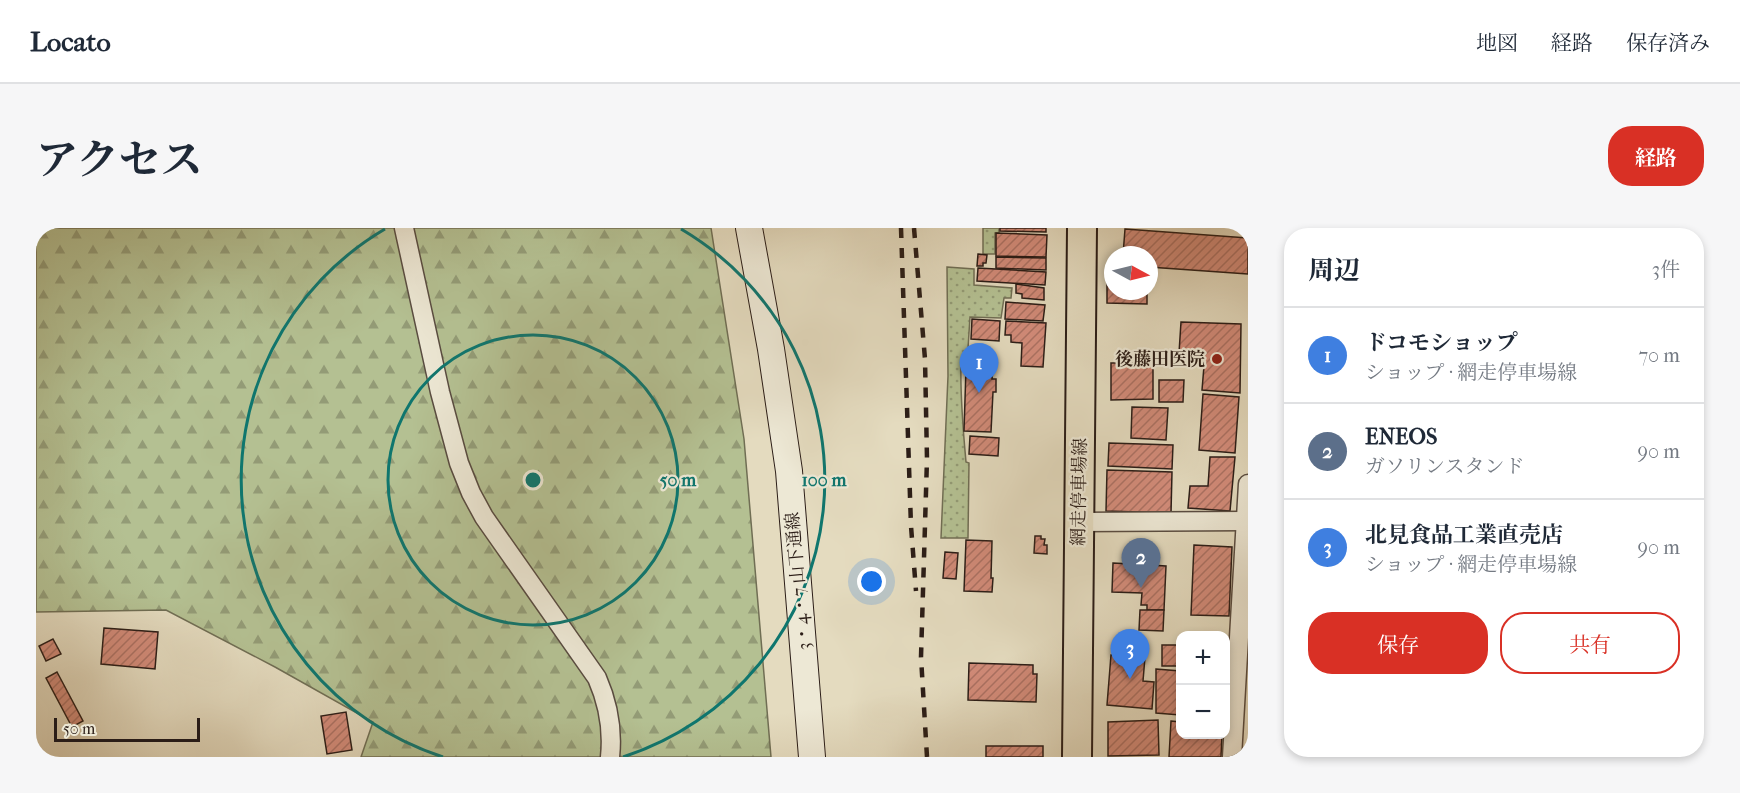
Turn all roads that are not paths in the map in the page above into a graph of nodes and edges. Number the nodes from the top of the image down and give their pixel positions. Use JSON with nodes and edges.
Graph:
{"nodes":[{"id":1,"x":404,"y":228,"type":"edge"},
{"id":2,"x":749,"y":228,"type":"edge"},
{"id":3,"x":1082,"y":228,"type":"edge"},
{"id":4,"x":1248,"y":484,"type":"edge"},
{"id":5,"x":1246,"y":521,"type":"junction"},
{"id":6,"x":1079,"y":522,"type":"junction"},
{"id":7,"x":610,"y":757,"type":"edge"},
{"id":8,"x":812,"y":757,"type":"edge"},
{"id":9,"x":1077,"y":757,"type":"edge"},
{"id":10,"x":1232,"y":757,"type":"edge"}],
"edges":[{"from":1,"to":7,"type":"street"},
{"from":2,"to":8,"type":"street","name":"3・4・7 山下通線"},
{"from":3,"to":6,"type":"main road","name":"網走停車場線"},
{"from":4,"to":5,"type":"street"},
{"from":5,"to":6,"type":"street"},
{"from":5,"to":10,"type":"street"},
{"from":6,"to":9,"type":"main road","name":"網走停車場線"}]}
